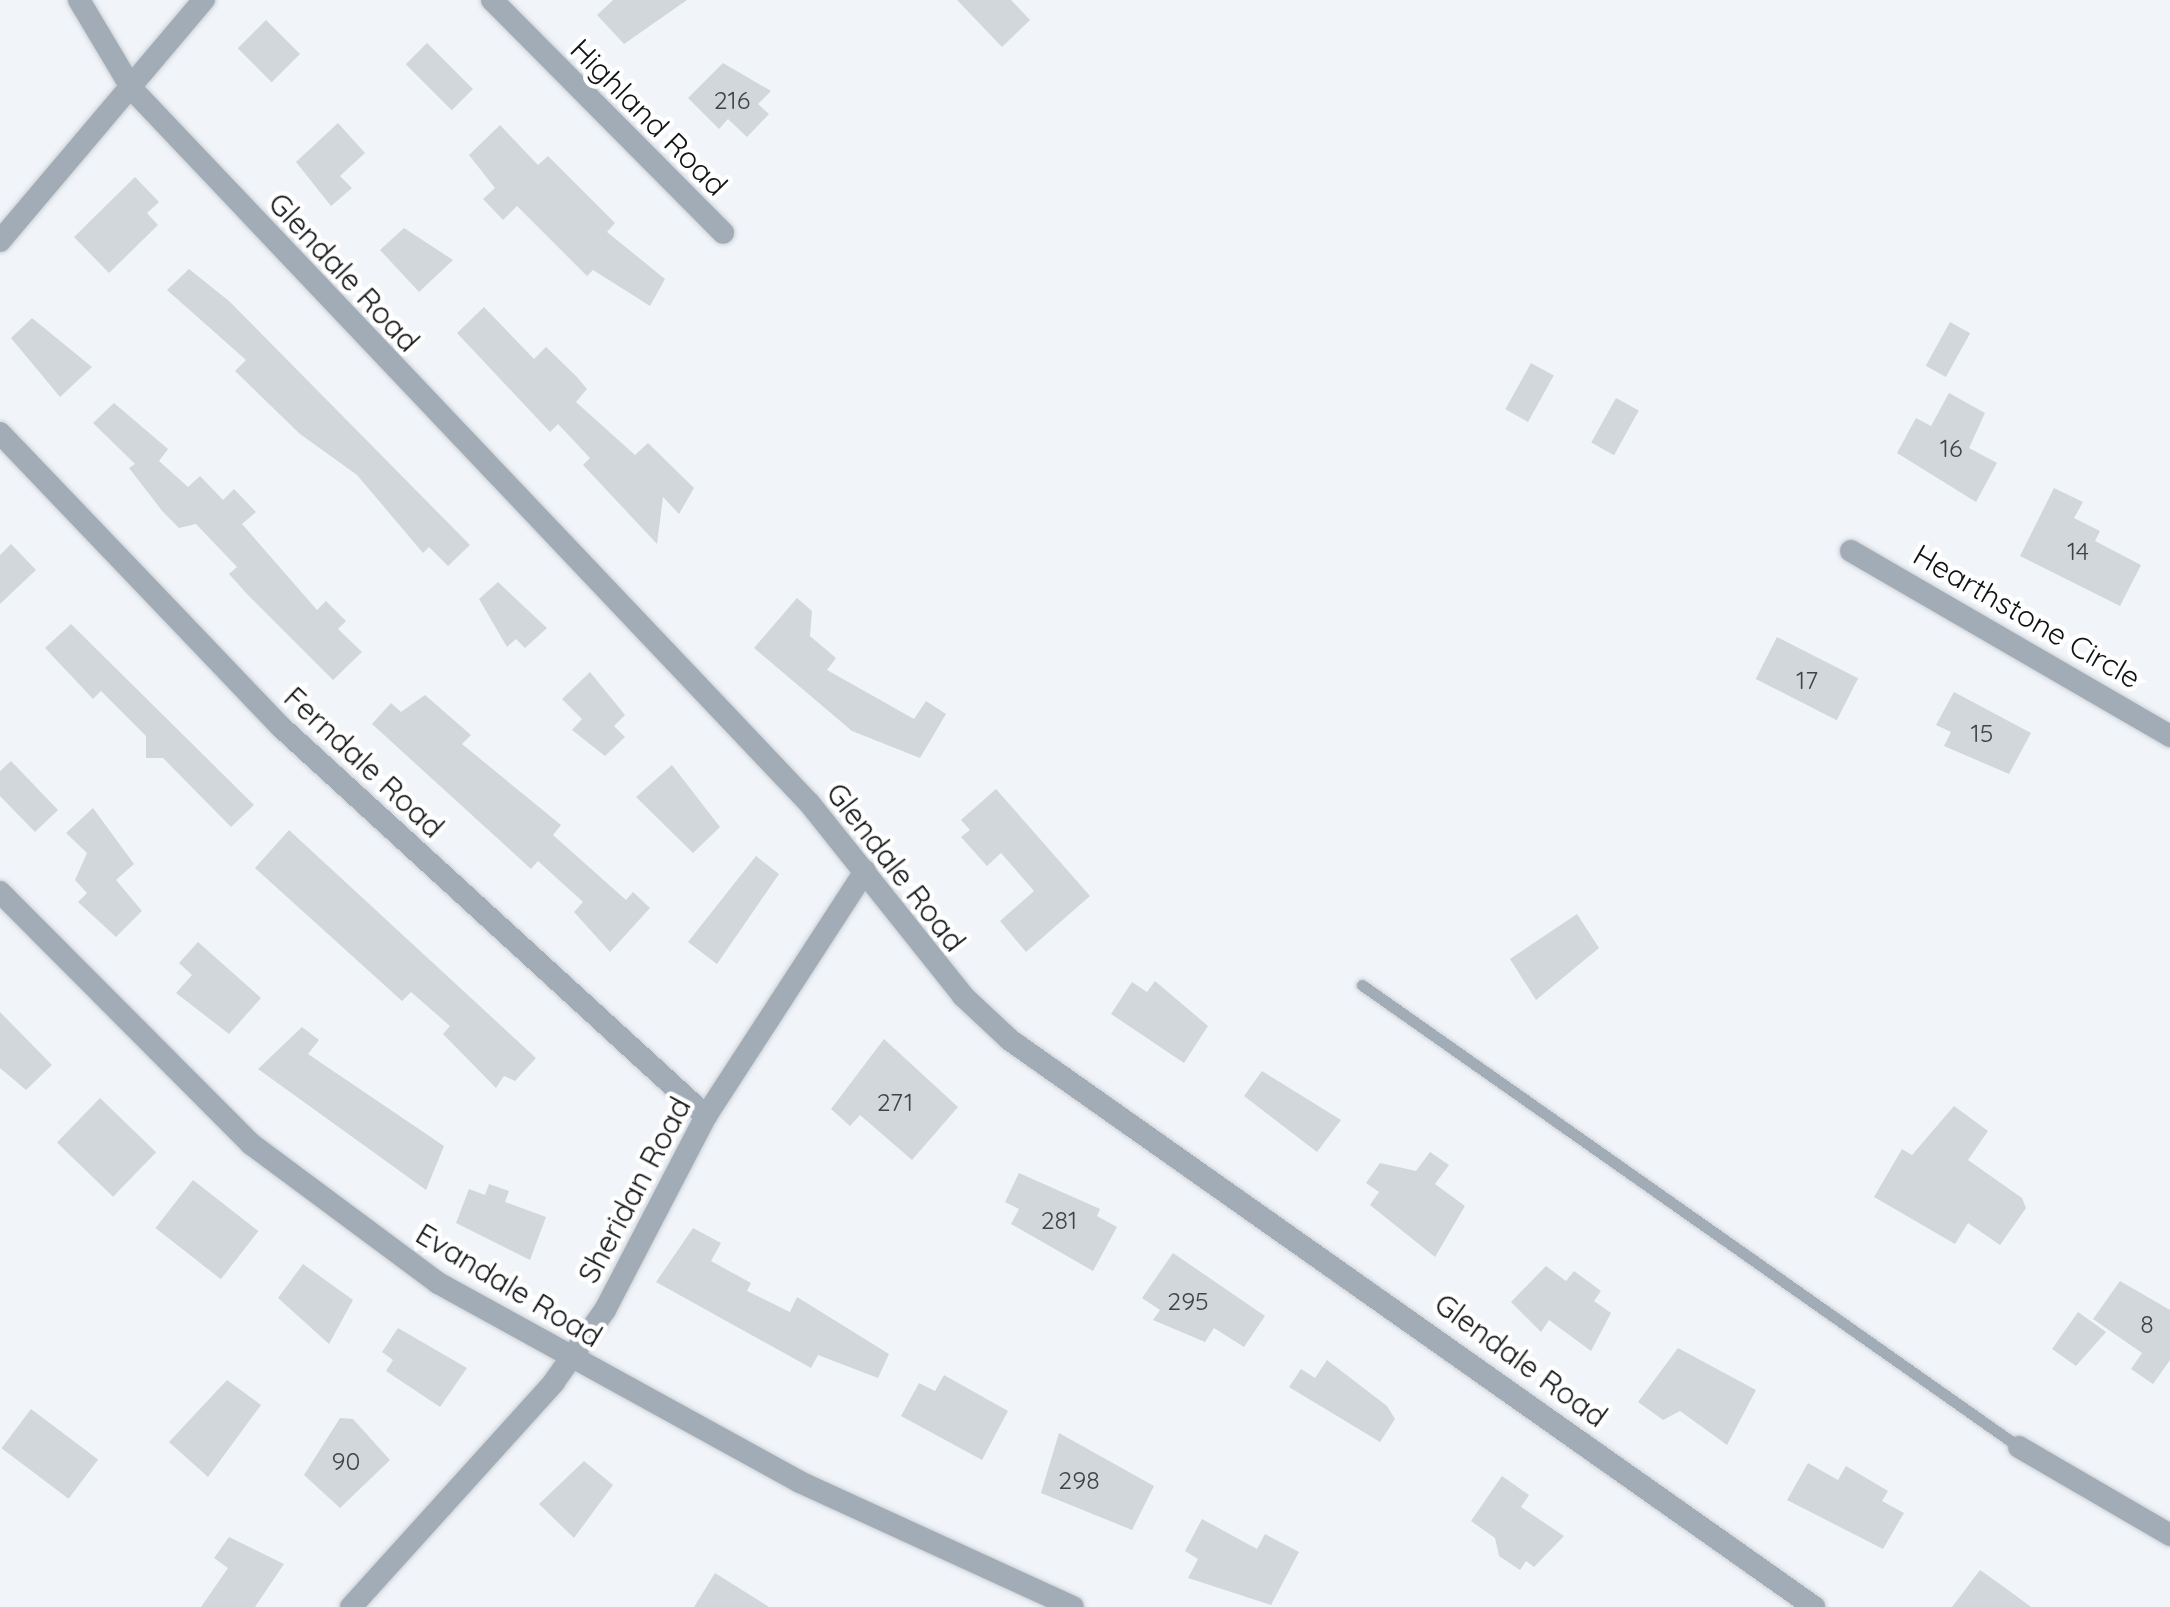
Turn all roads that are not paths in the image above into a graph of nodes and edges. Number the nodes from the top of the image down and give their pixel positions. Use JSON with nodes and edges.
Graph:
{"nodes":[{"id":1,"x":79,"y":0,"type":"edge"},
{"id":2,"x":204,"y":0,"type":"edge"},
{"id":3,"x":492,"y":0,"type":"edge"},
{"id":4,"x":132,"y":89,"type":"junction"},
{"id":5,"x":723,"y":233,"type":"dead end"},
{"id":6,"x":0,"y":242,"type":"edge"},
{"id":7,"x":0,"y":433,"type":"edge"},
{"id":8,"x":1852,"y":550,"type":"dead end"},
{"id":9,"x":2170,"y":736,"type":"edge"},
{"id":10,"x":864,"y":871,"type":"junction"},
{"id":11,"x":0,"y":892,"type":"edge"},
{"id":12,"x":1362,"y":985,"type":"dead end"},
{"id":13,"x":706,"y":1116,"type":"junction"},
{"id":14,"x":571,"y":1358,"type":"junction"},
{"id":15,"x":2019,"y":1447,"type":"joint"},
{"id":16,"x":2170,"y":1535,"type":"edge"},
{"id":17,"x":351,"y":1607,"type":"edge"},
{"id":18,"x":1073,"y":1607,"type":"edge"},
{"id":19,"x":1814,"y":1607,"type":"edge"}],
"edges":[{"from":1,"to":4,"type":"street","name":"Glendale Road"},
{"from":2,"to":4,"type":"street"},
{"from":3,"to":5,"type":"street","name":"Highland Road"},
{"from":4,"to":6,"type":"street"},
{"from":4,"to":10,"type":"street","name":"Glendale Road"},
{"from":7,"to":13,"type":"street","name":"Ferndale Road"},
{"from":8,"to":9,"type":"street","name":"Hearthstone Circle"},
{"from":10,"to":13,"type":"street","name":"Sheridan Road"},
{"from":10,"to":19,"type":"street","name":"Glendale Road"},
{"from":11,"to":14,"type":"street","name":"Evandale Road"},
{"from":12,"to":15,"type":"lane"},
{"from":13,"to":14,"type":"street","name":"Sheridan Road"},
{"from":14,"to":17,"type":"street","name":"Sheridan Road"},
{"from":14,"to":18,"type":"street","name":"Evandale Road"},
{"from":15,"to":16,"type":"street"}]}
